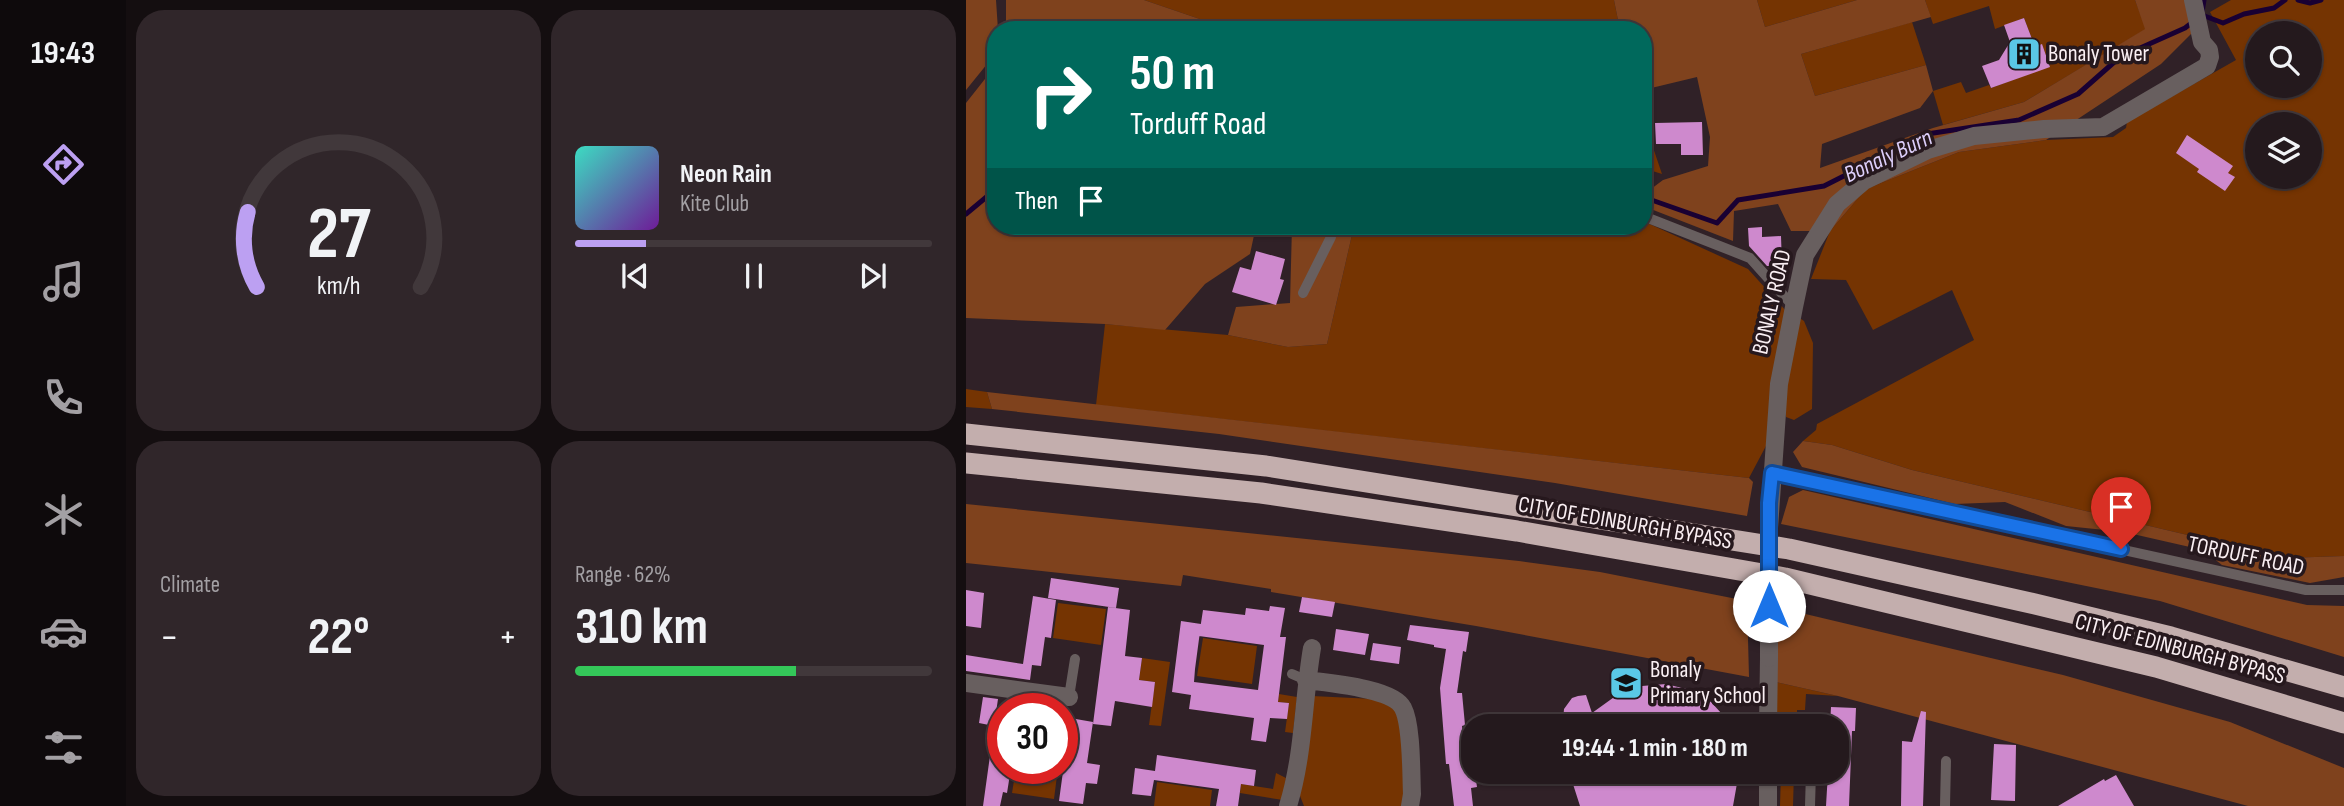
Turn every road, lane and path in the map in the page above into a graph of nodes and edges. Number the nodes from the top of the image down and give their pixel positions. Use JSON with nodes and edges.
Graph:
{"nodes":[{"id":1,"x":2195,"y":13,"type":"edge"},
{"id":2,"x":1652,"y":220,"type":"edge"},
{"id":3,"x":1331,"y":235,"type":"edge"},
{"id":4,"x":1303,"y":293,"type":"dead end"},
{"id":5,"x":1794,"y":307,"type":"junction"},
{"id":6,"x":966,"y":435,"type":"edge"},
{"id":7,"x":966,"y":463,"type":"edge"},
{"id":8,"x":1772,"y":473,"type":"junction"},
{"id":9,"x":2344,"y":590,"type":"edge"},
{"id":10,"x":1312,"y":648,"type":"dead end"},
{"id":11,"x":1075,"y":659,"type":"dead end"},
{"id":12,"x":1299,"y":677,"type":"junction"},
{"id":13,"x":966,"y":683,"type":"edge"},
{"id":14,"x":2344,"y":687,"type":"edge"},
{"id":15,"x":1040,"y":693,"type":"edge"},
{"id":16,"x":1070,"y":693,"type":"edge"},
{"id":17,"x":1768,"y":714,"type":"edge"},
{"id":18,"x":2344,"y":723,"type":"edge"},
{"id":19,"x":1946,"y":761,"type":"dead end"},
{"id":20,"x":1768,"y":784,"type":"edge"},
{"id":21,"x":1811,"y":784,"type":"edge"},
{"id":22,"x":1288,"y":806,"type":"edge"},
{"id":23,"x":1410,"y":806,"type":"edge"},
{"id":24,"x":1768,"y":806,"type":"edge"},
{"id":25,"x":1810,"y":806,"type":"edge"},
{"id":26,"x":1945,"y":806,"type":"edge"}],
"edges":[{"from":1,"to":5,"type":"street","name":"BONALY ROAD"},
{"from":2,"to":5,"type":"lane"},
{"from":3,"to":4,"type":"lane"},
{"from":5,"to":8,"type":"street","name":"BONALY ROAD"},
{"from":6,"to":14,"type":"highway","name":"CITY OF EDINBURGH BYPASS"},
{"from":7,"to":18,"type":"highway","name":"CITY OF EDINBURGH BYPASS"},
{"from":8,"to":9,"type":"lane","name":"TORDUFF ROAD"},
{"from":8,"to":17,"type":"street","name":"BONALY ROAD","bridge":true},
{"from":10,"to":12,"type":"street"},
{"from":11,"to":16,"type":"lane"},
{"from":12,"to":22,"type":"street"},
{"from":12,"to":23,"type":"street"},
{"from":13,"to":15,"type":"street"},
{"from":19,"to":26,"type":"lane"},
{"from":20,"to":24,"type":"street"},
{"from":21,"to":25,"type":"lane"}]}
